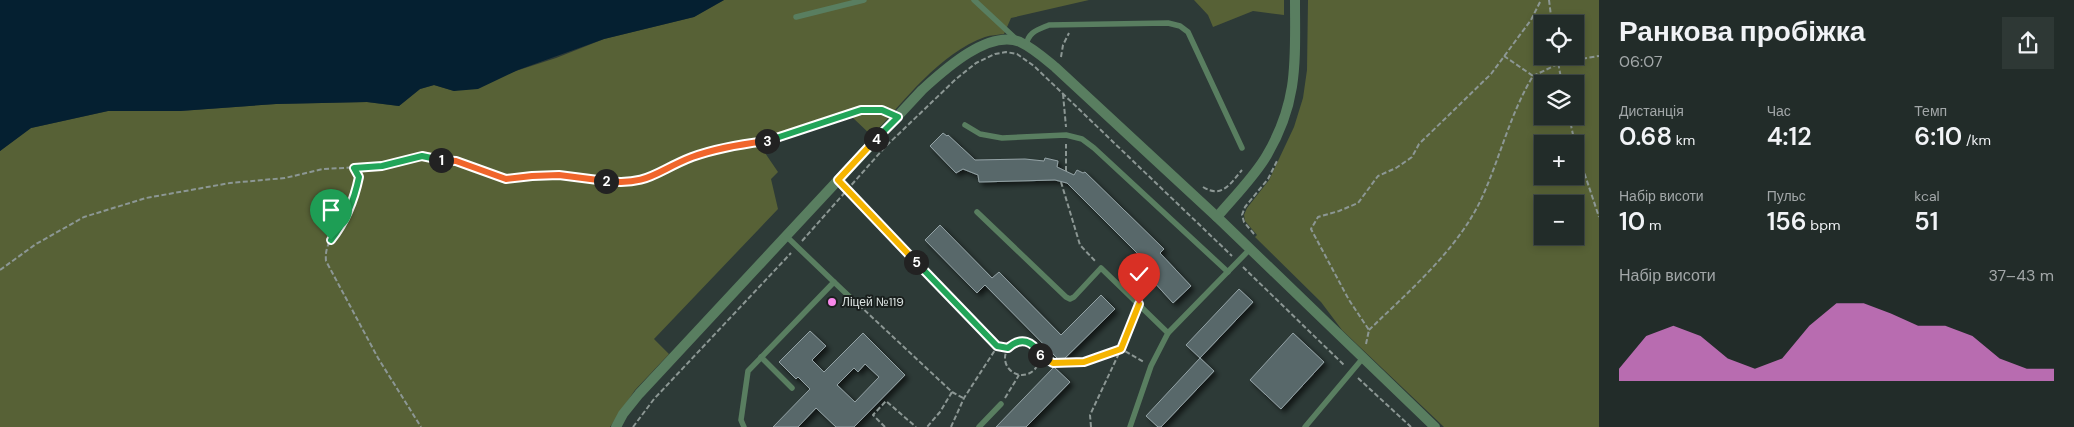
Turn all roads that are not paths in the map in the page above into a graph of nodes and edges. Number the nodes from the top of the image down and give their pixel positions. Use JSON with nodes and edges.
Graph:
{"nodes":[{"id":1,"x":864,"y":0,"type":"edge"},
{"id":2,"x":974,"y":0,"type":"edge"},
{"id":3,"x":1295,"y":0,"type":"edge"},
{"id":4,"x":796,"y":17,"type":"dead end"},
{"id":5,"x":1022,"y":44,"type":"junction"},
{"id":6,"x":965,"y":124,"type":"dead end"},
{"id":7,"x":1242,"y":148,"type":"dead end"},
{"id":8,"x":977,"y":212,"type":"dead end"},
{"id":9,"x":1217,"y":217,"type":"junction"},
{"id":10,"x":786,"y":236,"type":"junction"},
{"id":11,"x":1250,"y":249,"type":"junction"},
{"id":12,"x":1228,"y":272,"type":"junction"},
{"id":13,"x":834,"y":282,"type":"junction"},
{"id":14,"x":853,"y":300,"type":"road end"},
{"id":15,"x":1168,"y":333,"type":"junction"},
{"id":16,"x":761,"y":357,"type":"junction"},
{"id":17,"x":1363,"y":358,"type":"junction"},
{"id":18,"x":792,"y":388,"type":"dead end"},
{"id":19,"x":1001,"y":404,"type":"road end"},
{"id":20,"x":616,"y":427,"type":"edge"},
{"id":21,"x":744,"y":427,"type":"edge"},
{"id":22,"x":978,"y":427,"type":"edge"},
{"id":23,"x":1130,"y":427,"type":"edge"},
{"id":24,"x":1305,"y":427,"type":"edge"},
{"id":25,"x":1435,"y":427,"type":"edge"}],
"edges":[{"from":1,"to":4,"type":"lane"},
{"from":2,"to":5,"type":"lane"},
{"from":3,"to":9,"type":"street"},
{"from":5,"to":7,"type":"lane"},
{"from":5,"to":9,"type":"street"},
{"from":5,"to":10,"type":"street"},
{"from":6,"to":12,"type":"lane"},
{"from":8,"to":15,"type":"lane"},
{"from":9,"to":11,"type":"street"},
{"from":10,"to":13,"type":"lane"},
{"from":10,"to":20,"type":"street"},
{"from":11,"to":12,"type":"lane"},
{"from":11,"to":17,"type":"street"},
{"from":12,"to":15,"type":"lane"},
{"from":13,"to":14,"type":"lane"},
{"from":13,"to":16,"type":"lane"},
{"from":15,"to":23,"type":"lane"},
{"from":16,"to":18,"type":"lane"},
{"from":16,"to":21,"type":"lane"},
{"from":17,"to":24,"type":"lane"},
{"from":17,"to":25,"type":"street"},
{"from":19,"to":22,"type":"lane"}]}
